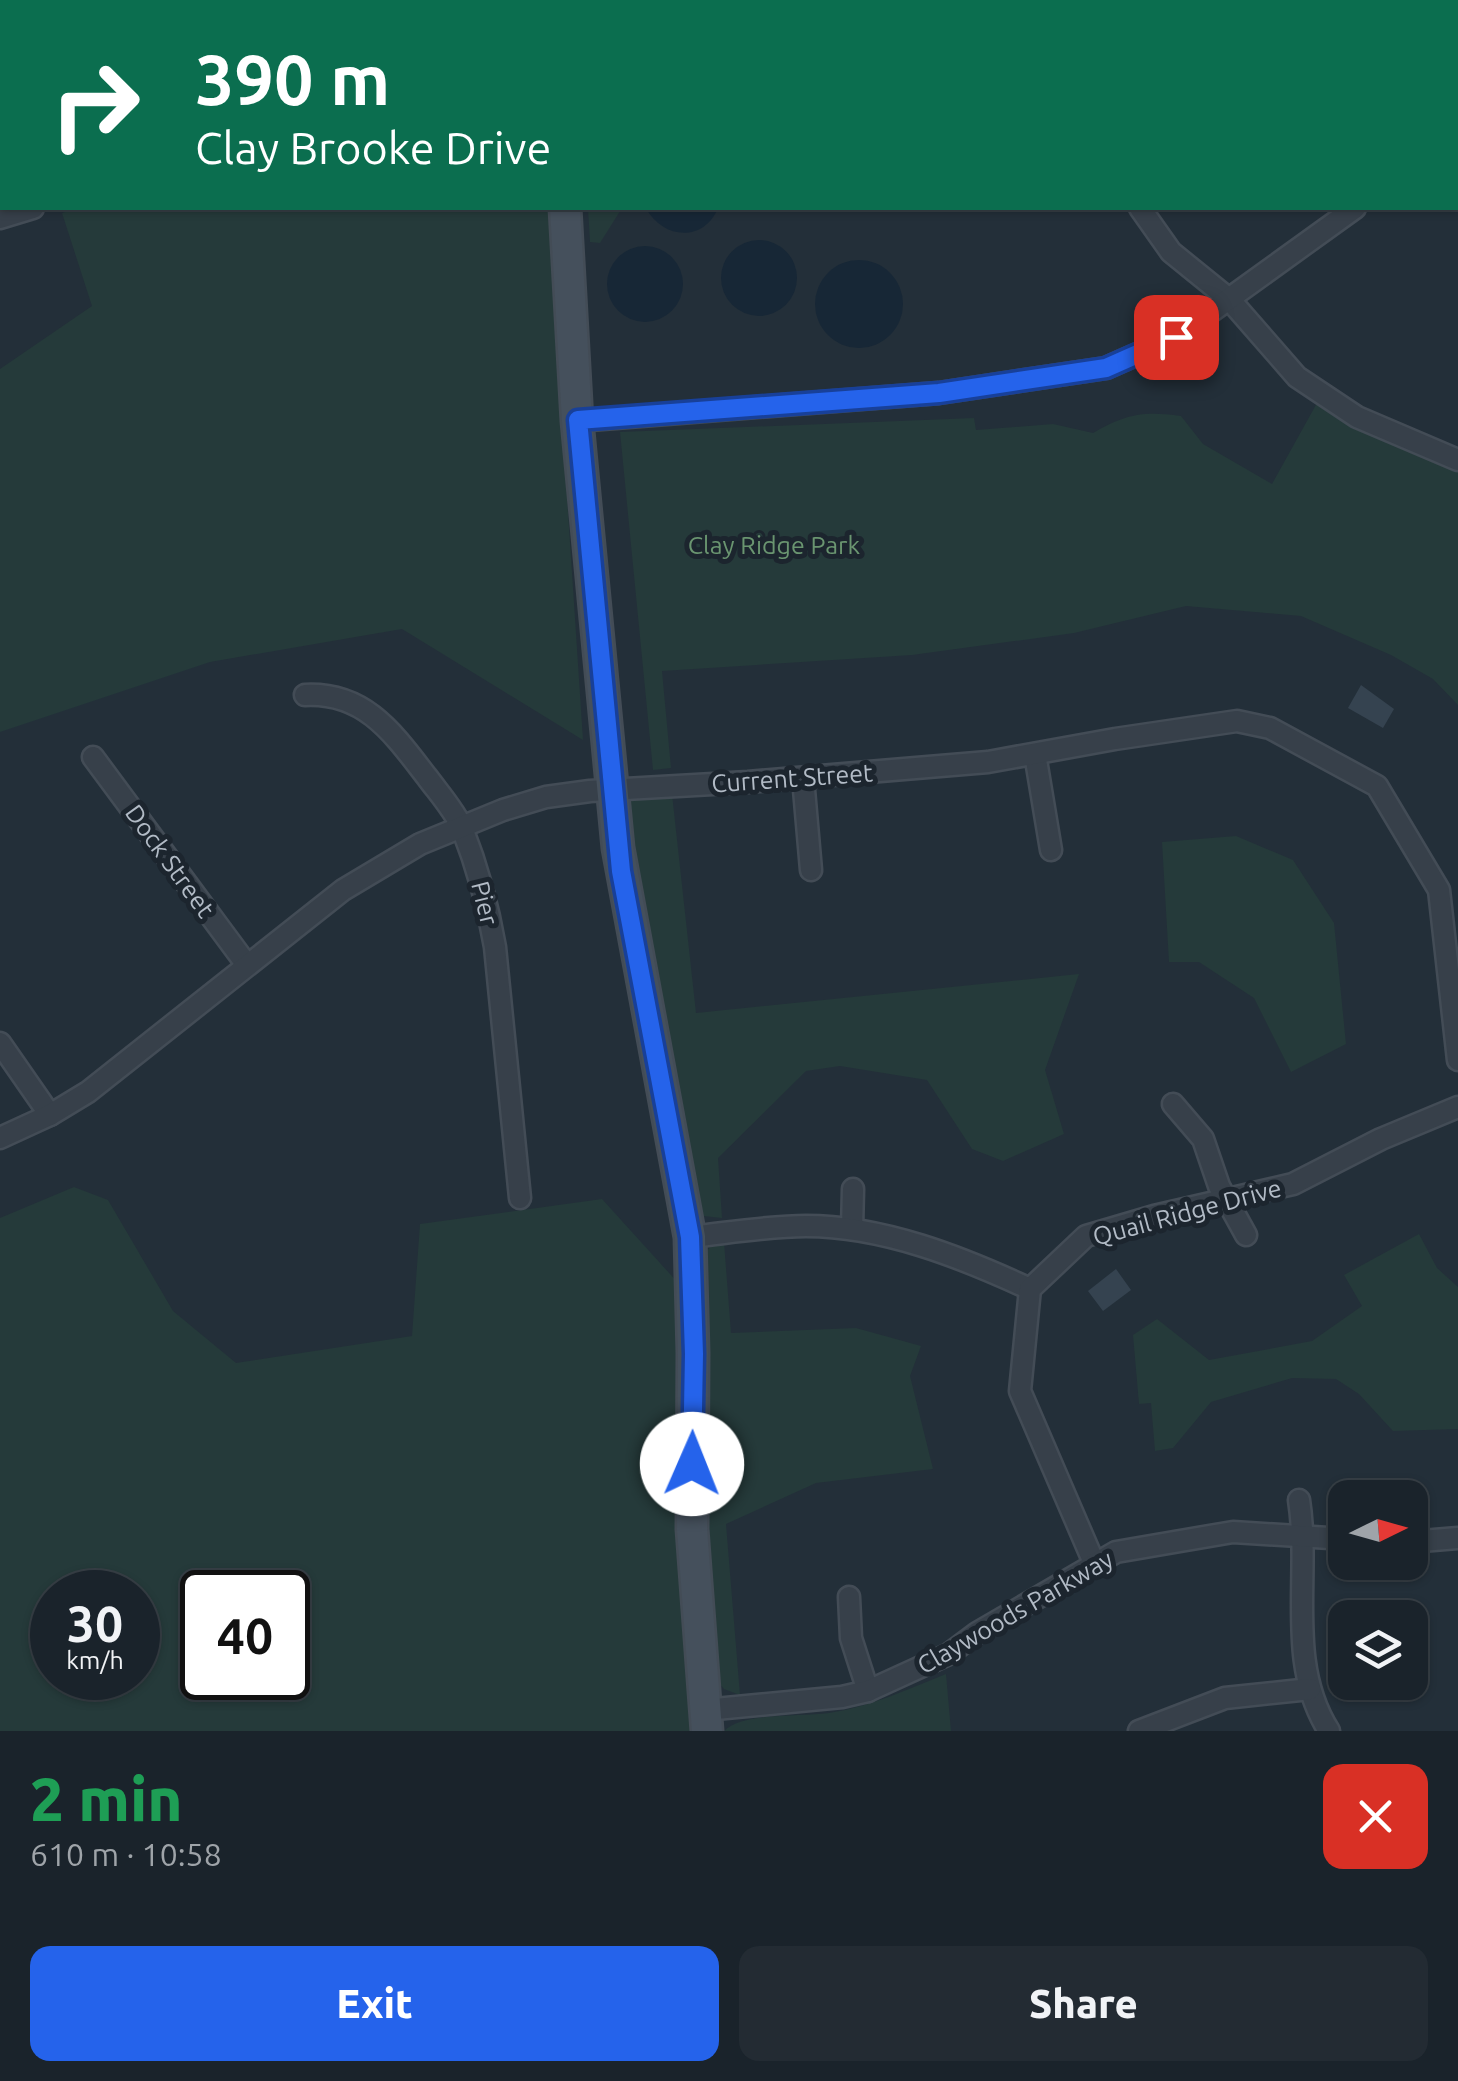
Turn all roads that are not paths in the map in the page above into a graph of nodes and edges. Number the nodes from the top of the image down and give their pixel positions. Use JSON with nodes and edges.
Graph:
{"nodes":[{"id":1,"x":26,"y":210,"type":"edge"},
{"id":2,"x":565,"y":210,"type":"edge"},
{"id":3,"x":1141,"y":210,"type":"edge"},
{"id":4,"x":1352,"y":210,"type":"edge"},
{"id":5,"x":0,"y":218,"type":"edge"},
{"id":6,"x":1229,"y":298,"type":"junction"},
{"id":7,"x":578,"y":420,"type":"junction"},
{"id":8,"x":1458,"y":460,"type":"edge"},
{"id":9,"x":305,"y":696,"type":"dead end"},
{"id":10,"x":1035,"y":754,"type":"junction"},
{"id":11,"x":94,"y":757,"type":"dead end"},
{"id":12,"x":803,"y":778,"type":"junction"},
{"id":13,"x":612,"y":790,"type":"junction"},
{"id":14,"x":461,"y":826,"type":"junction"},
{"id":15,"x":1050,"y":850,"type":"dead end"},
{"id":16,"x":811,"y":870,"type":"dead end"},
{"id":17,"x":247,"y":964,"type":"junction"},
{"id":18,"x":0,"y":1043,"type":"edge"},
{"id":19,"x":1458,"y":1060,"type":"edge"},
{"id":20,"x":1173,"y":1104,"type":"dead end"},
{"id":21,"x":1458,"y":1107,"type":"edge"},
{"id":22,"x":50,"y":1115,"type":"junction"},
{"id":23,"x":0,"y":1138,"type":"edge"},
{"id":24,"x":853,"y":1189,"type":"dead end"},
{"id":25,"x":520,"y":1198,"type":"dead end"},
{"id":26,"x":1226,"y":1199,"type":"junction"},
{"id":27,"x":852,"y":1229,"type":"junction"},
{"id":28,"x":1246,"y":1234,"type":"dead end"},
{"id":29,"x":690,"y":1237,"type":"junction"},
{"id":30,"x":1030,"y":1289,"type":"junction"},
{"id":31,"x":1300,"y":1500,"type":"dead end"},
{"id":32,"x":1305,"y":1536,"type":"junction"},
{"id":33,"x":1328,"y":1537,"type":"edge"},
{"id":34,"x":1458,"y":1538,"type":"edge"},
{"id":35,"x":1428,"y":1540,"type":"edge"},
{"id":36,"x":1094,"y":1565,"type":"junction"},
{"id":37,"x":849,"y":1597,"type":"dead end"},
{"id":38,"x":1310,"y":1689,"type":"junction"},
{"id":39,"x":868,"y":1691,"type":"junction"},
{"id":40,"x":706,"y":1720,"type":"edge"},
{"id":41,"x":1138,"y":1731,"type":"edge"},
{"id":42,"x":1329,"y":1731,"type":"edge"}],
"edges":[{"from":1,"to":5,"type":"street"},
{"from":2,"to":7,"type":"street"},
{"from":3,"to":6,"type":"street"},
{"from":4,"to":6,"type":"street"},
{"from":6,"to":7,"type":"street"},
{"from":6,"to":8,"type":"street"},
{"from":7,"to":13,"type":"street"},
{"from":9,"to":14,"type":"street","name":"Pier"},
{"from":10,"to":12,"type":"street","name":"Current Street"},
{"from":10,"to":15,"type":"street"},
{"from":10,"to":19,"type":"street","name":"Current Street"},
{"from":11,"to":17,"type":"street","name":"Dock Street"},
{"from":12,"to":13,"type":"street","name":"Current Street"},
{"from":12,"to":16,"type":"street"},
{"from":13,"to":14,"type":"street","name":"Current Street"},
{"from":13,"to":29,"type":"street"},
{"from":14,"to":17,"type":"street","name":"Current Street"},
{"from":14,"to":25,"type":"street","name":"Pier"},
{"from":17,"to":22,"type":"street","name":"Current Street"},
{"from":18,"to":22,"type":"street"},
{"from":20,"to":26,"type":"street"},
{"from":21,"to":26,"type":"street","name":"Quail Ridge Drive"},
{"from":22,"to":23,"type":"street","name":"Current Street"},
{"from":24,"to":27,"type":"street"},
{"from":26,"to":28,"type":"street"},
{"from":26,"to":30,"type":"street","name":"Quail Ridge Drive"},
{"from":27,"to":29,"type":"street"},
{"from":27,"to":30,"type":"street"},
{"from":29,"to":40,"type":"street"},
{"from":30,"to":36,"type":"street"},
{"from":31,"to":32,"type":"street"},
{"from":32,"to":33,"type":"street","name":"Claywoods Parkway"},
{"from":32,"to":36,"type":"street","name":"Claywoods Parkway"},
{"from":32,"to":38,"type":"street"},
{"from":34,"to":35,"type":"street"},
{"from":36,"to":39,"type":"street","name":"Claywoods Parkway"},
{"from":37,"to":39,"type":"street"},
{"from":38,"to":41,"type":"street"},
{"from":38,"to":42,"type":"street"},
{"from":39,"to":40,"type":"street","name":"Claywoods Parkway"}]}
